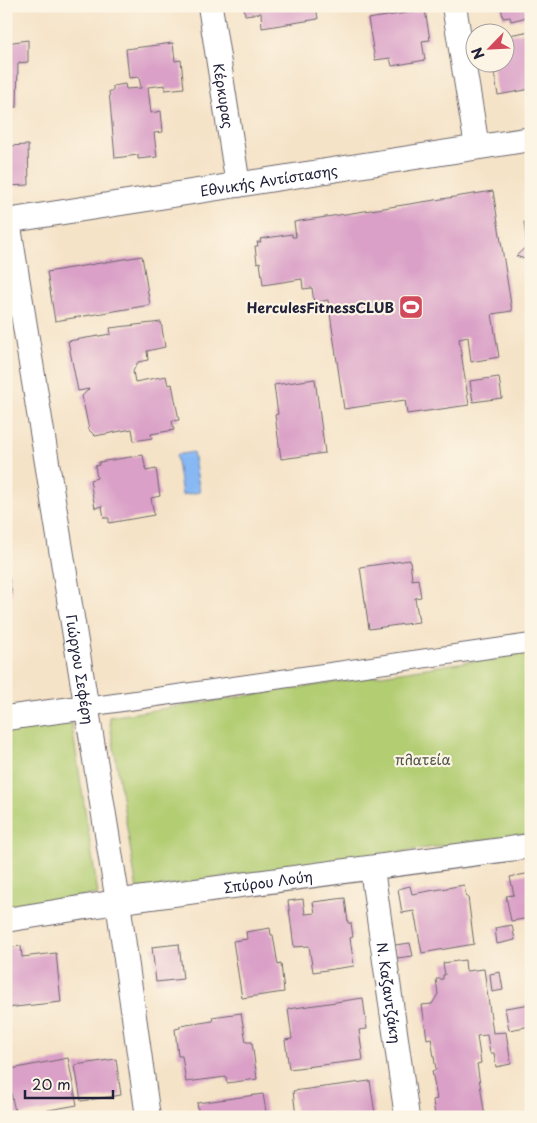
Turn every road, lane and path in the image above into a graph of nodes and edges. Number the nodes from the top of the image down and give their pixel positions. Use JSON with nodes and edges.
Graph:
{"nodes":[{"id":1,"x":210,"y":6,"type":"edge"},
{"id":2,"x":454,"y":6,"type":"edge"},
{"id":3,"x":531,"y":139,"type":"edge"},
{"id":4,"x":477,"y":147,"type":"junction"},
{"id":5,"x":238,"y":185,"type":"junction"},
{"id":6,"x":7,"y":221,"type":"edge"},
{"id":7,"x":531,"y":643,"type":"edge"},
{"id":8,"x":87,"y":707,"type":"junction"},
{"id":9,"x":6,"y":718,"type":"edge"},
{"id":10,"x":531,"y":846,"type":"edge"},
{"id":11,"x":372,"y":868,"type":"junction"},
{"id":12,"x":118,"y":902,"type":"junction"},
{"id":13,"x":6,"y":920,"type":"edge"},
{"id":14,"x":148,"y":1117,"type":"edge"},
{"id":15,"x":407,"y":1117,"type":"edge"}],
"edges":[{"from":1,"to":5,"type":"street","name":"Κέρκυρας"},
{"from":2,"to":4,"type":"street"},
{"from":3,"to":4,"type":"street","name":"Εθνικής Αντίστασης"},
{"from":4,"to":5,"type":"street","name":"Εθνικής Αντίστασης"},
{"from":5,"to":6,"type":"street","name":"Εθνικής Αντίστασης"},
{"from":6,"to":8,"type":"street","name":"Γιώργου Σεφέρη"},
{"from":7,"to":8,"type":"street"},
{"from":8,"to":9,"type":"street"},
{"from":8,"to":12,"type":"street","name":"Γιώργου Σεφέρη"},
{"from":10,"to":11,"type":"street","name":"Σπύρου Λούη"},
{"from":11,"to":12,"type":"street","name":"Σπύρου Λούη"},
{"from":11,"to":15,"type":"street","name":"Ν. Καζαντζάκη"},
{"from":12,"to":13,"type":"street","name":"Σπύρου Λούη"},
{"from":12,"to":14,"type":"street","name":"Γιώργου Σεφέρη"}]}
